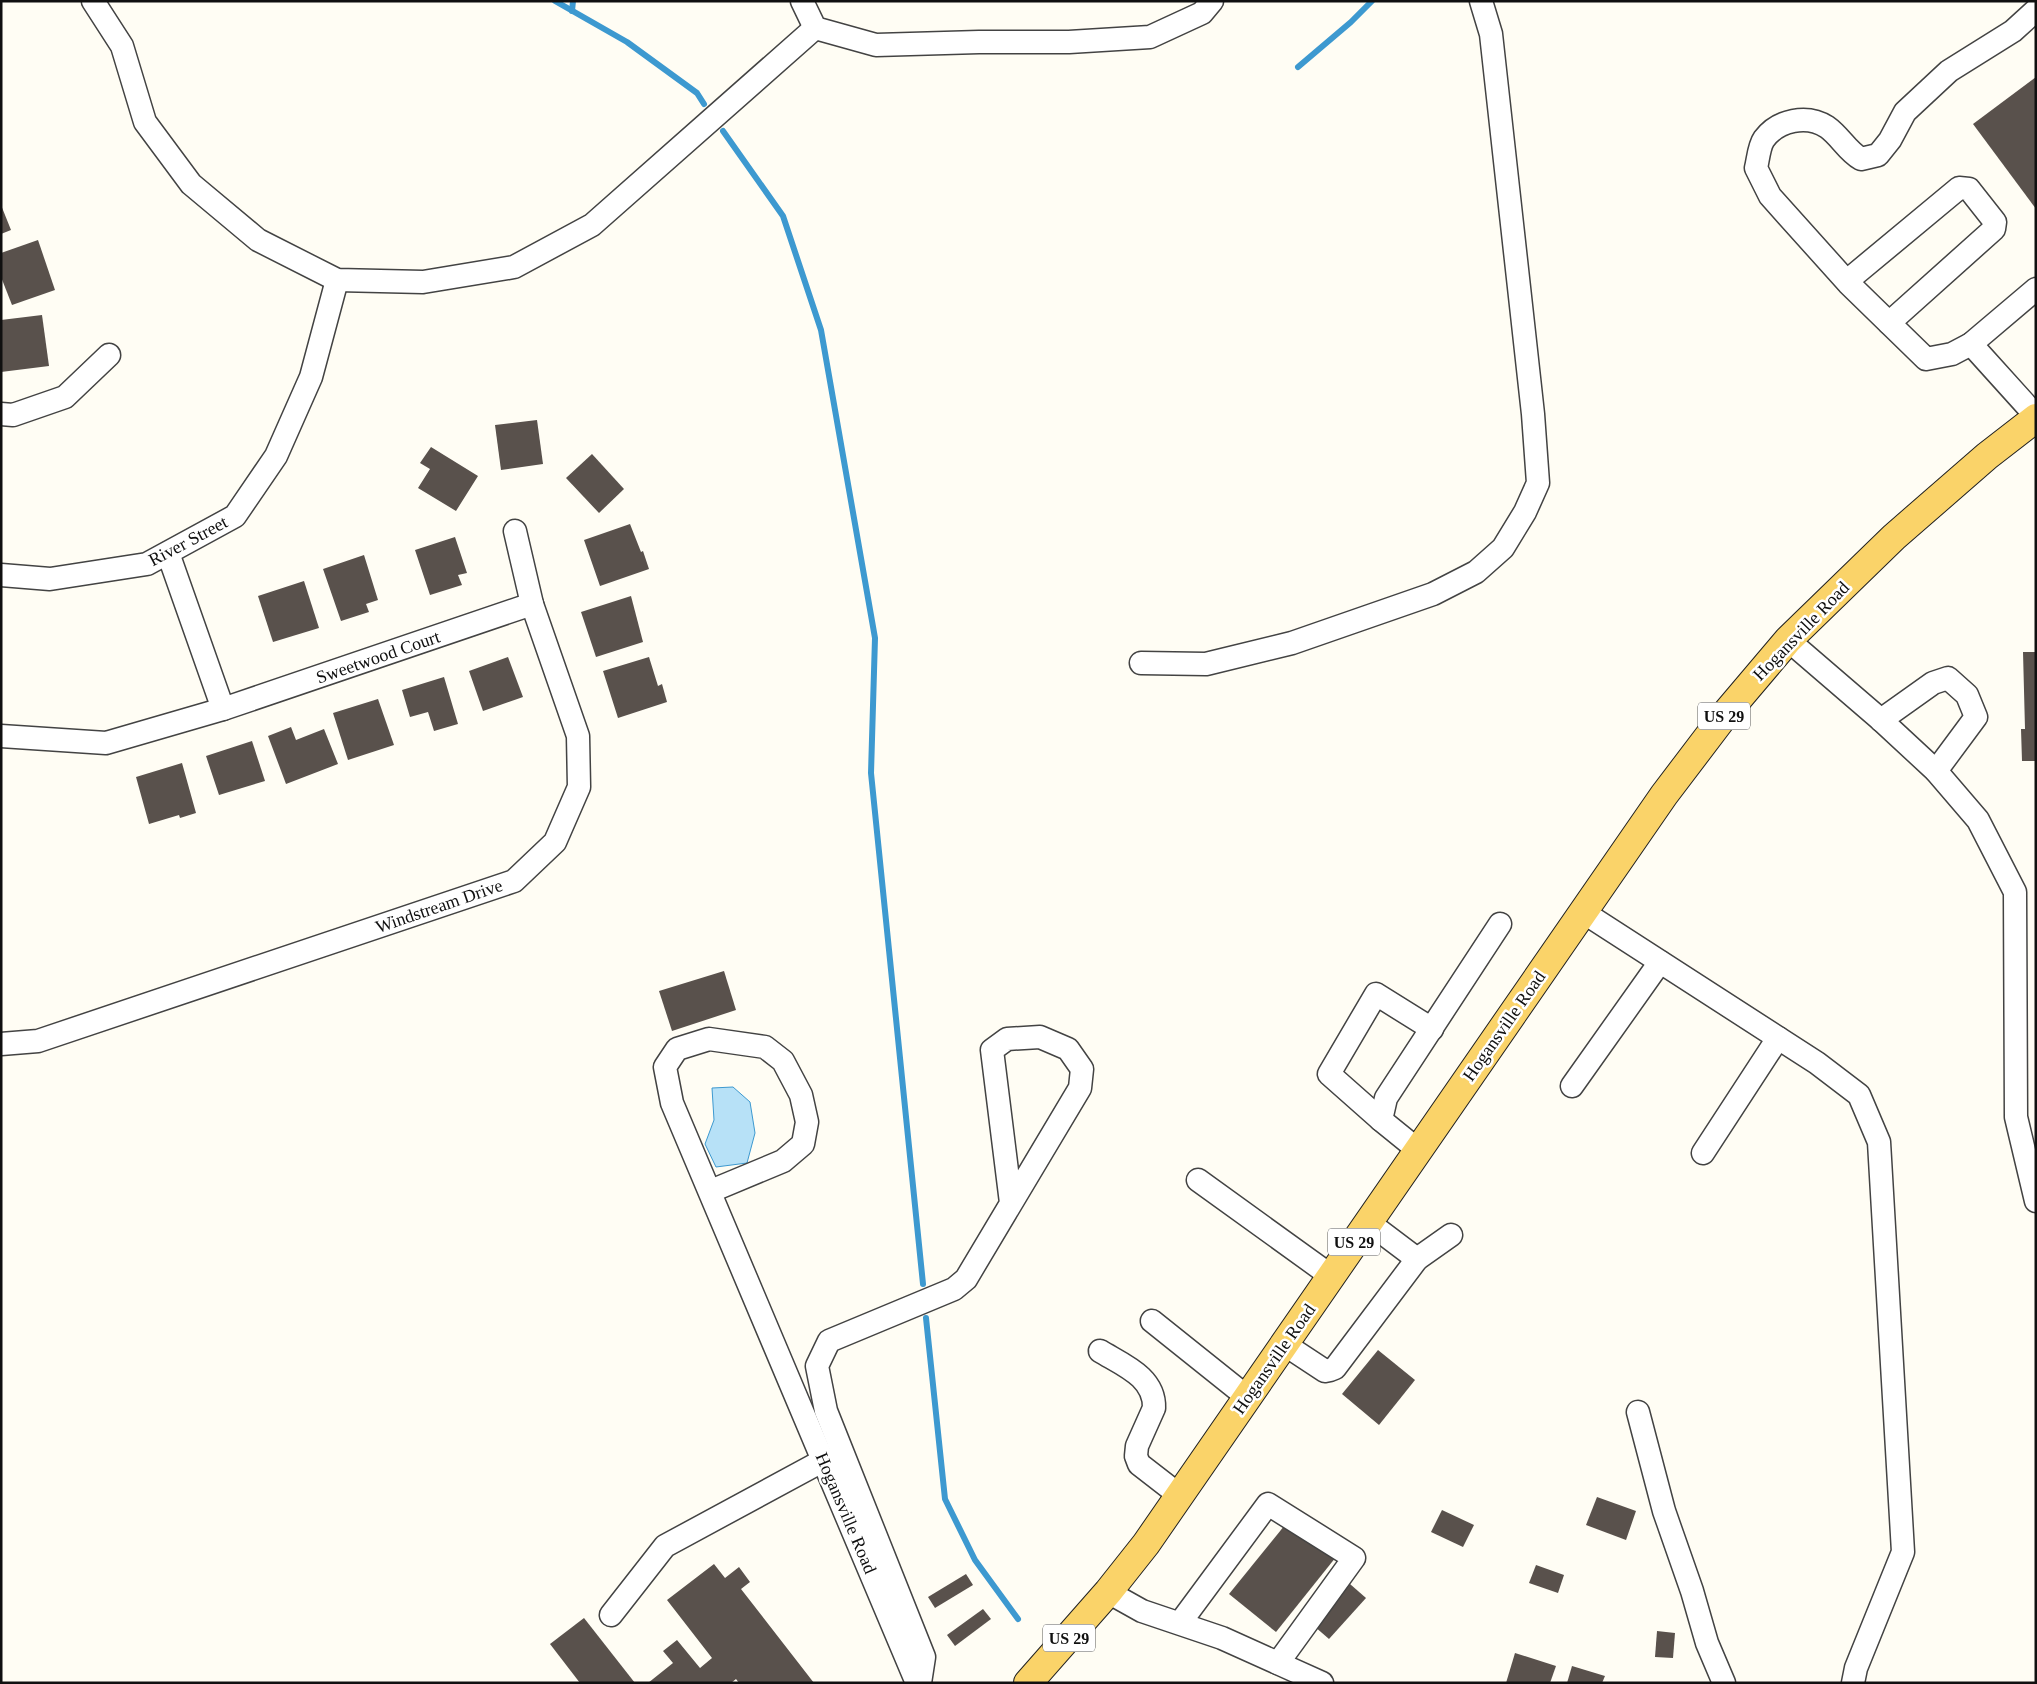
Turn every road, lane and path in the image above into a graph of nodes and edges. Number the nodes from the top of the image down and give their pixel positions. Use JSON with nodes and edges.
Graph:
{"nodes":[{"id":1,"x":94,"y":1,"type":"edge"},
{"id":2,"x":802,"y":1,"type":"edge"},
{"id":3,"x":1212,"y":1,"type":"edge"},
{"id":4,"x":1481,"y":1,"type":"edge"},
{"id":5,"x":2036,"y":10,"type":"edge"},
{"id":6,"x":815,"y":28,"type":"junction"},
{"id":7,"x":337,"y":280,"type":"junction"},
{"id":8,"x":1847,"y":281,"type":"junction"},
{"id":9,"x":2036,"y":289,"type":"edge"},
{"id":10,"x":1889,"y":323,"type":"junction"},
{"id":11,"x":1971,"y":344,"type":"junction"},
{"id":12,"x":109,"y":355,"type":"dead end"},
{"id":13,"x":1,"y":414,"type":"edge"},
{"id":14,"x":2036,"y":417,"type":"edge"},
{"id":15,"x":515,"y":531,"type":"dead end"},
{"id":16,"x":168,"y":553,"type":"junction"},
{"id":17,"x":1,"y":575,"type":"edge"},
{"id":18,"x":532,"y":604,"type":"junction"},
{"id":19,"x":1788,"y":640,"type":"junction"},
{"id":20,"x":1141,"y":663,"type":"dead end"},
{"id":21,"x":223,"y":709,"type":"junction"},
{"id":22,"x":1881,"y":720,"type":"junction"},
{"id":23,"x":1,"y":736,"type":"edge"},
{"id":24,"x":1936,"y":771,"type":"junction"},
{"id":25,"x":1583,"y":912,"type":"junction"},
{"id":26,"x":1500,"y":924,"type":"dead end"},
{"id":27,"x":1660,"y":962,"type":"junction"},
{"id":28,"x":1432,"y":1028,"type":"junction"},
{"id":29,"x":1778,"y":1038,"type":"junction"},
{"id":30,"x":1,"y":1044,"type":"edge"},
{"id":31,"x":1572,"y":1086,"type":"dead end"},
{"id":32,"x":1381,"y":1120,"type":"junction"},
{"id":33,"x":1418,"y":1150,"type":"junction"},
{"id":34,"x":1703,"y":1153,"type":"dead end"},
{"id":35,"x":1198,"y":1180,"type":"dead end"},
{"id":36,"x":711,"y":1191,"type":"junction"},
{"id":37,"x":2036,"y":1201,"type":"edge"},
{"id":38,"x":1011,"y":1203,"type":"junction"},
{"id":39,"x":1368,"y":1222,"type":"junction"},
{"id":40,"x":1451,"y":1235,"type":"dead end"},
{"id":41,"x":1417,"y":1259,"type":"junction"},
{"id":42,"x":1331,"y":1276,"type":"junction"},
{"id":43,"x":1152,"y":1321,"type":"dead end"},
{"id":44,"x":1284,"y":1344,"type":"junction"},
{"id":45,"x":1100,"y":1351,"type":"dead end"},
{"id":46,"x":1247,"y":1397,"type":"junction"},
{"id":47,"x":1638,"y":1412,"type":"dead end"},
{"id":48,"x":824,"y":1460,"type":"junction"},
{"id":49,"x":1180,"y":1495,"type":"junction"},
{"id":50,"x":1108,"y":1592,"type":"junction"},
{"id":51,"x":611,"y":1615,"type":"dead end"},
{"id":52,"x":1180,"y":1623,"type":"junction"},
{"id":53,"x":1278,"y":1663,"type":"junction"},
{"id":54,"x":918,"y":1683,"type":"edge"},
{"id":55,"x":1028,"y":1683,"type":"edge"},
{"id":56,"x":1322,"y":1683,"type":"edge"},
{"id":57,"x":1724,"y":1683,"type":"edge"},
{"id":58,"x":1853,"y":1683,"type":"edge"}],
"edges":[{"from":1,"to":7,"type":"street"},
{"from":2,"to":6,"type":"street"},
{"from":3,"to":6,"type":"street"},
{"from":4,"to":20,"type":"street"},
{"from":5,"to":8,"type":"street"},
{"from":6,"to":7,"type":"street"},
{"from":7,"to":16,"type":"street","name":"River Street"},
{"from":8,"to":10,"type":"street"},
{"from":8,"to":10,"type":"street"},
{"from":9,"to":11,"type":"street"},
{"from":10,"to":11,"type":"street"},
{"from":11,"to":14,"type":"street"},
{"from":12,"to":13,"type":"street"},
{"from":14,"to":19,"type":"main road","name":"Hogansville Road","number":"US 29"},
{"from":15,"to":18,"type":"street","name":"Windstream Drive"},
{"from":16,"to":17,"type":"street","name":"River Street"},
{"from":16,"to":21,"type":"street"},
{"from":18,"to":21,"type":"street","name":"Sweetwood Court"},
{"from":18,"to":30,"type":"street","name":"Windstream Drive"},
{"from":19,"to":22,"type":"street"},
{"from":19,"to":25,"type":"main road","name":"Hogansville Road","number":"US 29"},
{"from":21,"to":23,"type":"street","name":"Sweetwood Court"},
{"from":22,"to":24,"type":"street"},
{"from":22,"to":24,"type":"street"},
{"from":24,"to":37,"type":"street"},
{"from":25,"to":27,"type":"street"},
{"from":25,"to":33,"type":"main road","name":"Hogansville Road","number":"US 29"},
{"from":26,"to":28,"type":"street"},
{"from":27,"to":29,"type":"street"},
{"from":27,"to":31,"type":"street"},
{"from":28,"to":32,"type":"street"},
{"from":28,"to":32,"type":"street"},
{"from":29,"to":34,"type":"street"},
{"from":29,"to":58,"type":"street"},
{"from":32,"to":33,"type":"street"},
{"from":33,"to":39,"type":"main road","name":"Hogansville Road","number":"US 29"},
{"from":35,"to":42,"type":"street"},
{"from":36,"to":36,"type":"street"},
{"from":36,"to":48,"type":"street","name":"Hogansville Road"},
{"from":38,"to":38,"type":"street"},
{"from":38,"to":54,"type":"street"},
{"from":39,"to":41,"type":"street"},
{"from":39,"to":42,"type":"main road","name":"Hogansville Road","number":"US 29"},
{"from":40,"to":41,"type":"street"},
{"from":41,"to":44,"type":"street"},
{"from":42,"to":44,"type":"main road","name":"Hogansville Road","number":"US 29"},
{"from":43,"to":46,"type":"street"},
{"from":44,"to":46,"type":"main road","name":"Hogansville Road","number":"US 29"},
{"from":45,"to":49,"type":"street"},
{"from":46,"to":49,"type":"main road","name":"Hogansville Road","number":"US 29"},
{"from":47,"to":57,"type":"street"},
{"from":48,"to":51,"type":"street"},
{"from":48,"to":54,"type":"street","name":"Hogansville Road"},
{"from":49,"to":50,"type":"main road","name":"Hogansville Road","number":"US 29"},
{"from":50,"to":52,"type":"street"},
{"from":50,"to":55,"type":"main road","name":"Hogansville Road","number":"US 29"},
{"from":52,"to":53,"type":"street"},
{"from":52,"to":53,"type":"street"},
{"from":53,"to":56,"type":"street"}]}
